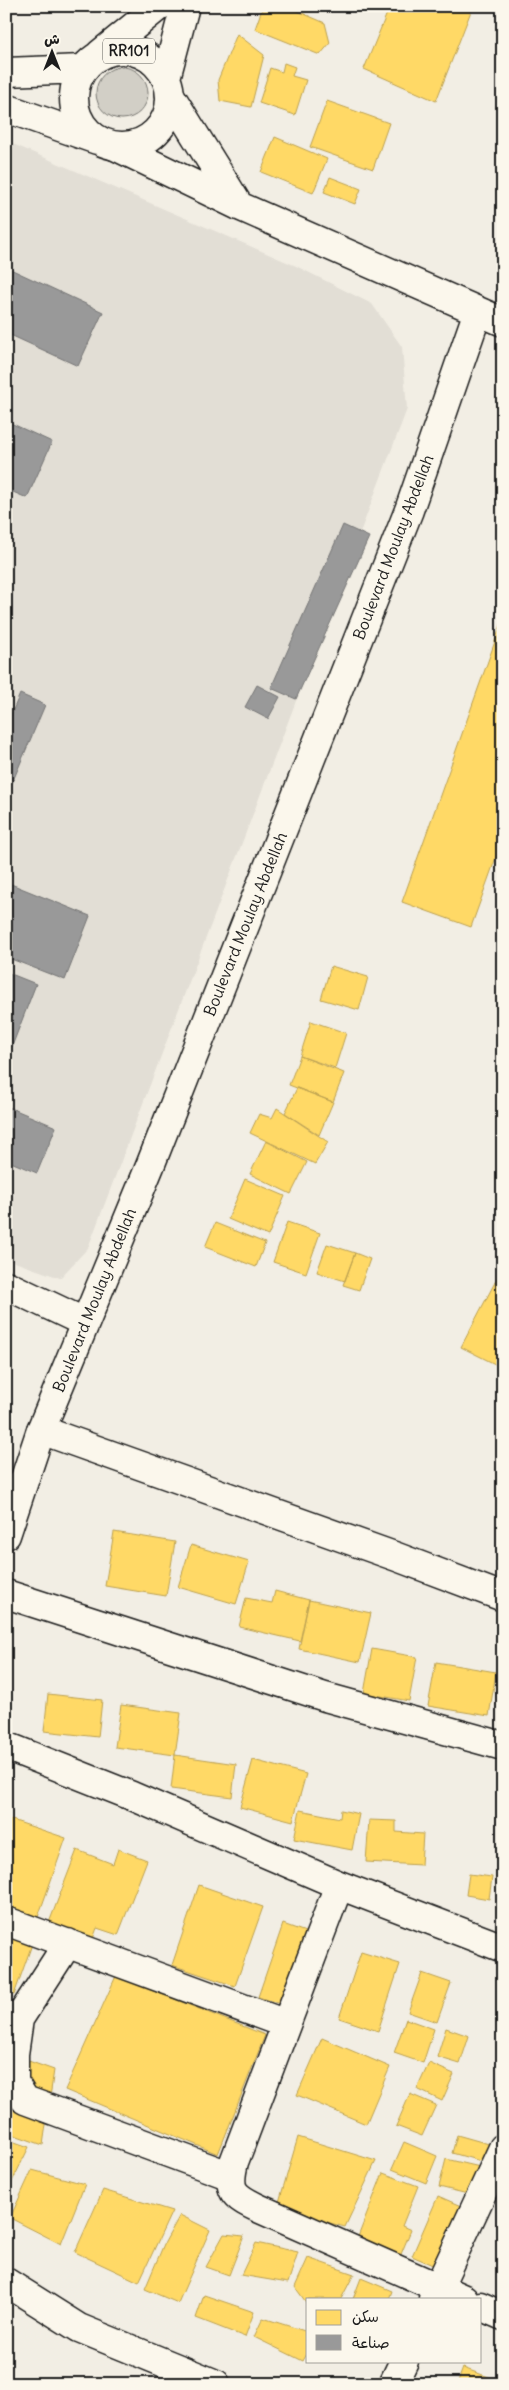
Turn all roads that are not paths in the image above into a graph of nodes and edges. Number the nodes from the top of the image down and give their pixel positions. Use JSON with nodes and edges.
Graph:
{"nodes":[{"id":1,"x":159,"y":6,"type":"edge"},
{"id":2,"x":185,"y":6,"type":"edge"},
{"id":3,"x":90,"y":63,"type":"junction"},
{"id":4,"x":6,"y":72,"type":"edge"},
{"id":5,"x":168,"y":87,"type":"junction"},
{"id":6,"x":6,"y":108,"type":"edge"},
{"id":7,"x":107,"y":144,"type":"junction"},
{"id":8,"x":239,"y":206,"type":"junction"},
{"id":9,"x":478,"y":311,"type":"junction"},
{"id":10,"x":503,"y":322,"type":"edge"},
{"id":11,"x":6,"y":1285,"type":"edge"},
{"id":12,"x":84,"y":1322,"type":"junction"},
{"id":13,"x":41,"y":1430,"type":"junction"},
{"id":14,"x":6,"y":1535,"type":"edge"},
{"id":15,"x":6,"y":1594,"type":"edge"},
{"id":16,"x":503,"y":1598,"type":"edge"},
{"id":17,"x":6,"y":1746,"type":"edge"},
{"id":18,"x":503,"y":1746,"type":"edge"},
{"id":19,"x":339,"y":1885,"type":"junction"},
{"id":20,"x":6,"y":1921,"type":"edge"},
{"id":21,"x":68,"y":1943,"type":"junction"},
{"id":22,"x":503,"y":1948,"type":"edge"},
{"id":23,"x":13,"y":2017,"type":"edge"},
{"id":24,"x":286,"y":2024,"type":"junction"},
{"id":25,"x":503,"y":2148,"type":"edge"},
{"id":26,"x":231,"y":2176,"type":"junction"},
{"id":27,"x":6,"y":2282,"type":"edge"},
{"id":28,"x":436,"y":2293,"type":"edge"},
{"id":29,"x":459,"y":2298,"type":"edge"},
{"id":30,"x":482,"y":2307,"type":"edge"},
{"id":31,"x":503,"y":2316,"type":"edge"},
{"id":32,"x":404,"y":2362,"type":"edge"},
{"id":33,"x":216,"y":2384,"type":"edge"},
{"id":34,"x":393,"y":2384,"type":"edge"}],
"edges":[{"from":1,"to":3,"type":"street","number":"RR101"},
{"from":2,"to":5,"type":"street","number":"RR101"},
{"from":3,"to":4,"type":"street","number":"RR101"},
{"from":3,"to":5,"type":"street","number":"RR101"},
{"from":3,"to":7,"type":"street","number":"RR101"},
{"from":5,"to":7,"type":"street","number":"RR101"},
{"from":5,"to":8,"type":"street"},
{"from":6,"to":7,"type":"street","number":"RR101"},
{"from":7,"to":8,"type":"street"},
{"from":8,"to":9,"type":"street"},
{"from":9,"to":10,"type":"street"},
{"from":9,"to":12,"type":"street","name":"Boulevard Moulay Abdellah"},
{"from":11,"to":12,"type":"street"},
{"from":12,"to":13,"type":"street","name":"Boulevard Moulay Abdellah"},
{"from":13,"to":14,"type":"street","name":"Boulevard Moulay Abdellah"},
{"from":13,"to":16,"type":"street"},
{"from":15,"to":18,"type":"street"},
{"from":17,"to":19,"type":"street"},
{"from":19,"to":22,"type":"street"},
{"from":19,"to":24,"type":"street"},
{"from":20,"to":21,"type":"street"},
{"from":21,"to":23,"type":"street"},
{"from":21,"to":24,"type":"street"},
{"from":23,"to":26,"type":"street"},
{"from":24,"to":26,"type":"street"},
{"from":25,"to":28,"type":"street"},
{"from":26,"to":28,"type":"street"},
{"from":27,"to":33,"type":"street"},
{"from":28,"to":29,"type":"street"},
{"from":30,"to":31,"type":"street"},
{"from":32,"to":34,"type":"street"}]}
